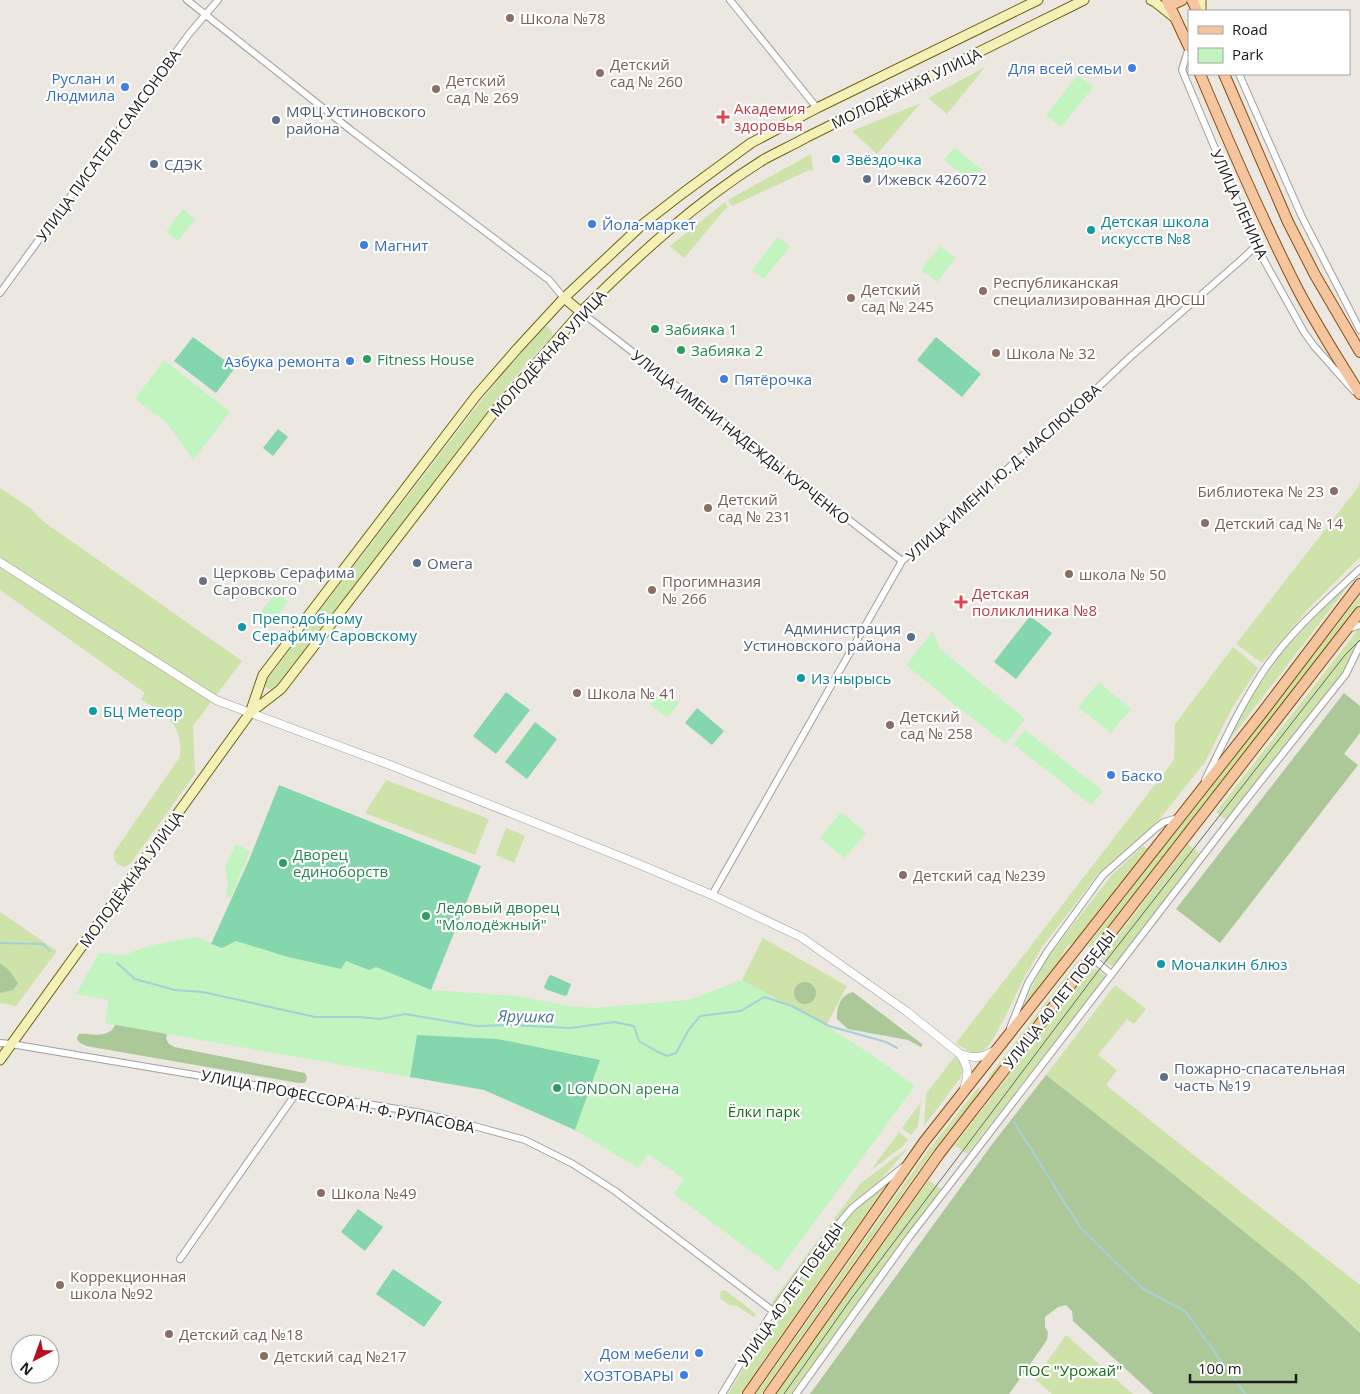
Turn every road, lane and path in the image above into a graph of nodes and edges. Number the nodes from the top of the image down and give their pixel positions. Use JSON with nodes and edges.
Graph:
{"nodes":[{"id":1,"x":187,"y":0,"type":"edge"},
{"id":2,"x":218,"y":0,"type":"edge"},
{"id":3,"x":730,"y":0,"type":"edge"},
{"id":4,"x":1038,"y":0,"type":"edge"},
{"id":5,"x":1084,"y":0,"type":"edge"},
{"id":6,"x":1151,"y":0,"type":"edge"},
{"id":7,"x":1182,"y":0,"type":"edge"},
{"id":8,"x":1168,"y":3,"type":"edge"},
{"id":9,"x":205,"y":15,"type":"junction"},
{"id":10,"x":1176,"y":18,"type":"junction"},
{"id":11,"x":1188,"y":45,"type":"edge"},
{"id":12,"x":1188,"y":50,"type":"edge"},
{"id":13,"x":1200,"y":75,"type":"edge"},
{"id":14,"x":1224,"y":75,"type":"edge"},
{"id":15,"x":1239,"y":75,"type":"edge"},
{"id":16,"x":817,"y":108,"type":"junction"},
{"id":17,"x":1256,"y":246,"type":"junction"},
{"id":18,"x":0,"y":293,"type":"edge"},
{"id":19,"x":564,"y":298,"type":"junction"},
{"id":20,"x":581,"y":312,"type":"junction"},
{"id":21,"x":1360,"y":330,"type":"edge"},
{"id":22,"x":1360,"y":352,"type":"edge"},
{"id":23,"x":1360,"y":396,"type":"edge"},
{"id":24,"x":902,"y":561,"type":"junction"},
{"id":25,"x":0,"y":562,"type":"edge"},
{"id":26,"x":1360,"y":569,"type":"edge"},
{"id":27,"x":1360,"y":584,"type":"edge"},
{"id":28,"x":1360,"y":612,"type":"edge"},
{"id":29,"x":1360,"y":625,"type":"edge"},
{"id":30,"x":1346,"y":629,"type":"junction"},
{"id":31,"x":1360,"y":645,"type":"edge"},
{"id":32,"x":250,"y":713,"type":"junction"},
{"id":33,"x":1199,"y":793,"type":"junction"},
{"id":34,"x":1179,"y":818,"type":"junction"},
{"id":35,"x":712,"y":895,"type":"junction"},
{"id":36,"x":1078,"y":946,"type":"junction"},
{"id":37,"x":1091,"y":957,"type":"junction"},
{"id":38,"x":1111,"y":974,"type":"junction"},
{"id":39,"x":1007,"y":1037,"type":"junction"},
{"id":40,"x":0,"y":1043,"type":"edge"},
{"id":41,"x":11,"y":1044,"type":"junction"},
{"id":42,"x":996,"y":1050,"type":"junction"},
{"id":43,"x":960,"y":1054,"type":"junction"},
{"id":44,"x":0,"y":1060,"type":"edge"},
{"id":45,"x":976,"y":1076,"type":"junction"},
{"id":46,"x":990,"y":1088,"type":"junction"},
{"id":47,"x":297,"y":1092,"type":"junction"},
{"id":48,"x":963,"y":1092,"type":"junction"},
{"id":49,"x":910,"y":1161,"type":"junction"},
{"id":50,"x":180,"y":1259,"type":"dead end"},
{"id":51,"x":773,"y":1312,"type":"junction"},
{"id":52,"x":722,"y":1394,"type":"edge"},
{"id":53,"x":748,"y":1394,"type":"edge"},
{"id":54,"x":769,"y":1394,"type":"edge"},
{"id":55,"x":796,"y":1394,"type":"edge"}],
"edges":[{"from":1,"to":9,"type":"street"},
{"from":2,"to":9,"type":"street","name":"УЛИЦА ПИСАТЕЛЯ САМСОНОВА"},
{"from":3,"to":16,"type":"street"},
{"from":4,"to":16,"type":"main road","name":"МОЛОДЁЖНАЯ УЛИЦА"},
{"from":5,"to":20,"type":"main road","name":"МОЛОДЁЖНАЯ УЛИЦА"},
{"from":6,"to":10,"type":"main road"},
{"from":7,"to":8,"type":"main road"},
{"from":8,"to":10,"type":"main road","name":"УЛИЦА ЛЕНИНА"},
{"from":9,"to":18,"type":"street","name":"УЛИЦА ПИСАТЕЛЯ САМСОНОВА"},
{"from":9,"to":19,"type":"street"},
{"from":10,"to":11,"type":"main road","name":"УЛИЦА ЛЕНИНА"},
{"from":12,"to":17,"type":"street","name":"УЛИЦА ЛЕНИНА"},
{"from":13,"to":23,"type":"main road","name":"УЛИЦА ЛЕНИНА"},
{"from":14,"to":22,"type":"main road"},
{"from":15,"to":21,"type":"street"},
{"from":16,"to":19,"type":"main road","name":"МОЛОДЁЖНАЯ УЛИЦА"},
{"from":17,"to":23,"type":"street","name":"УЛИЦА ЛЕНИНА"},
{"from":17,"to":24,"type":"street","name":"УЛИЦА ИМЕНИ Ю. Д. МАСЛЮКОВА"},
{"from":19,"to":20,"type":"main road"},
{"from":19,"to":32,"type":"main road","name":"МОЛОДЁЖНАЯ УЛИЦА"},
{"from":20,"to":24,"type":"street","name":"УЛИЦА ИМЕНИ НАДЕЖДЫ КУРЧЕНКО"},
{"from":20,"to":32,"type":"main road","name":"МОЛОДЁЖНАЯ УЛИЦА"},
{"from":24,"to":35,"type":"street","name":"УЛИЦА ИМЕНИ Ю. Д. МАСЛЮКОВА"},
{"from":25,"to":32,"type":"street"},
{"from":26,"to":33,"type":"street","name":"УЛИЦА 40 ЛЕТ ПОБЕДЫ"},
{"from":27,"to":33,"type":"main road","name":"УЛИЦА 40 ЛЕТ ПОБЕДЫ"},
{"from":28,"to":30,"type":"main road","name":"УЛИЦА 40 ЛЕТ ПОБЕДЫ"},
{"from":29,"to":30,"type":"street"},
{"from":30,"to":37,"type":"main road","name":"УЛИЦА 40 ЛЕТ ПОБЕДЫ"},
{"from":31,"to":38,"type":"street","name":"УЛИЦА 40 ЛЕТ ПОБЕДЫ"},
{"from":32,"to":35,"type":"street"},
{"from":32,"to":41,"type":"main road","name":"МОЛОДЁЖНАЯ УЛИЦА"},
{"from":33,"to":34,"type":"main road","name":"УЛИЦА 40 ЛЕТ ПОБЕДЫ"},
{"from":34,"to":36,"type":"main road","name":"УЛИЦА 40 ЛЕТ ПОБЕДЫ"},
{"from":34,"to":39,"type":"street","name":"УЛИЦА 40 ЛЕТ ПОБЕДЫ"},
{"from":35,"to":43,"type":"street"},
{"from":36,"to":37,"type":"main road"},
{"from":36,"to":39,"type":"main road","name":"УЛИЦА 40 ЛЕТ ПОБЕДЫ"},
{"from":37,"to":38,"type":"street"},
{"from":37,"to":46,"type":"main road","name":"УЛИЦА 40 ЛЕТ ПОБЕДЫ"},
{"from":38,"to":55,"type":"street","name":"УЛИЦА 40 ЛЕТ ПОБЕДЫ"},
{"from":39,"to":42,"type":"main road","name":"УЛИЦА 40 ЛЕТ ПОБЕДЫ"},
{"from":40,"to":41,"type":"street","name":"УЛИЦА ПРОФЕССОРА Н. Ф. РУПАСОВА"},
{"from":41,"to":44,"type":"main road","name":"МОЛОДЁЖНАЯ УЛИЦА"},
{"from":41,"to":47,"type":"street","name":"УЛИЦА ПРОФЕССОРА Н. Ф. РУПАСОВА"},
{"from":42,"to":43,"type":"street"},
{"from":42,"to":45,"type":"main road","name":"УЛИЦА 40 ЛЕТ ПОБЕДЫ"},
{"from":43,"to":48,"type":"street"},
{"from":45,"to":46,"type":"main road"},
{"from":45,"to":48,"type":"main road","name":"УЛИЦА 40 ЛЕТ ПОБЕДЫ"},
{"from":46,"to":54,"type":"main road","name":"УЛИЦА 40 ЛЕТ ПОБЕДЫ"},
{"from":47,"to":50,"type":"street"},
{"from":47,"to":51,"type":"street","name":"УЛИЦА ПРОФЕССОРА Н. Ф. РУПАСОВА"},
{"from":48,"to":49,"type":"main road","name":"УЛИЦА 40 ЛЕТ ПОБЕДЫ"},
{"from":49,"to":51,"type":"street","name":"УЛИЦА 40 ЛЕТ ПОБЕДЫ"},
{"from":49,"to":53,"type":"main road","name":"УЛИЦА 40 ЛЕТ ПОБЕДЫ"},
{"from":51,"to":52,"type":"street","name":"УЛИЦА 40 ЛЕТ ПОБЕДЫ"}]}
